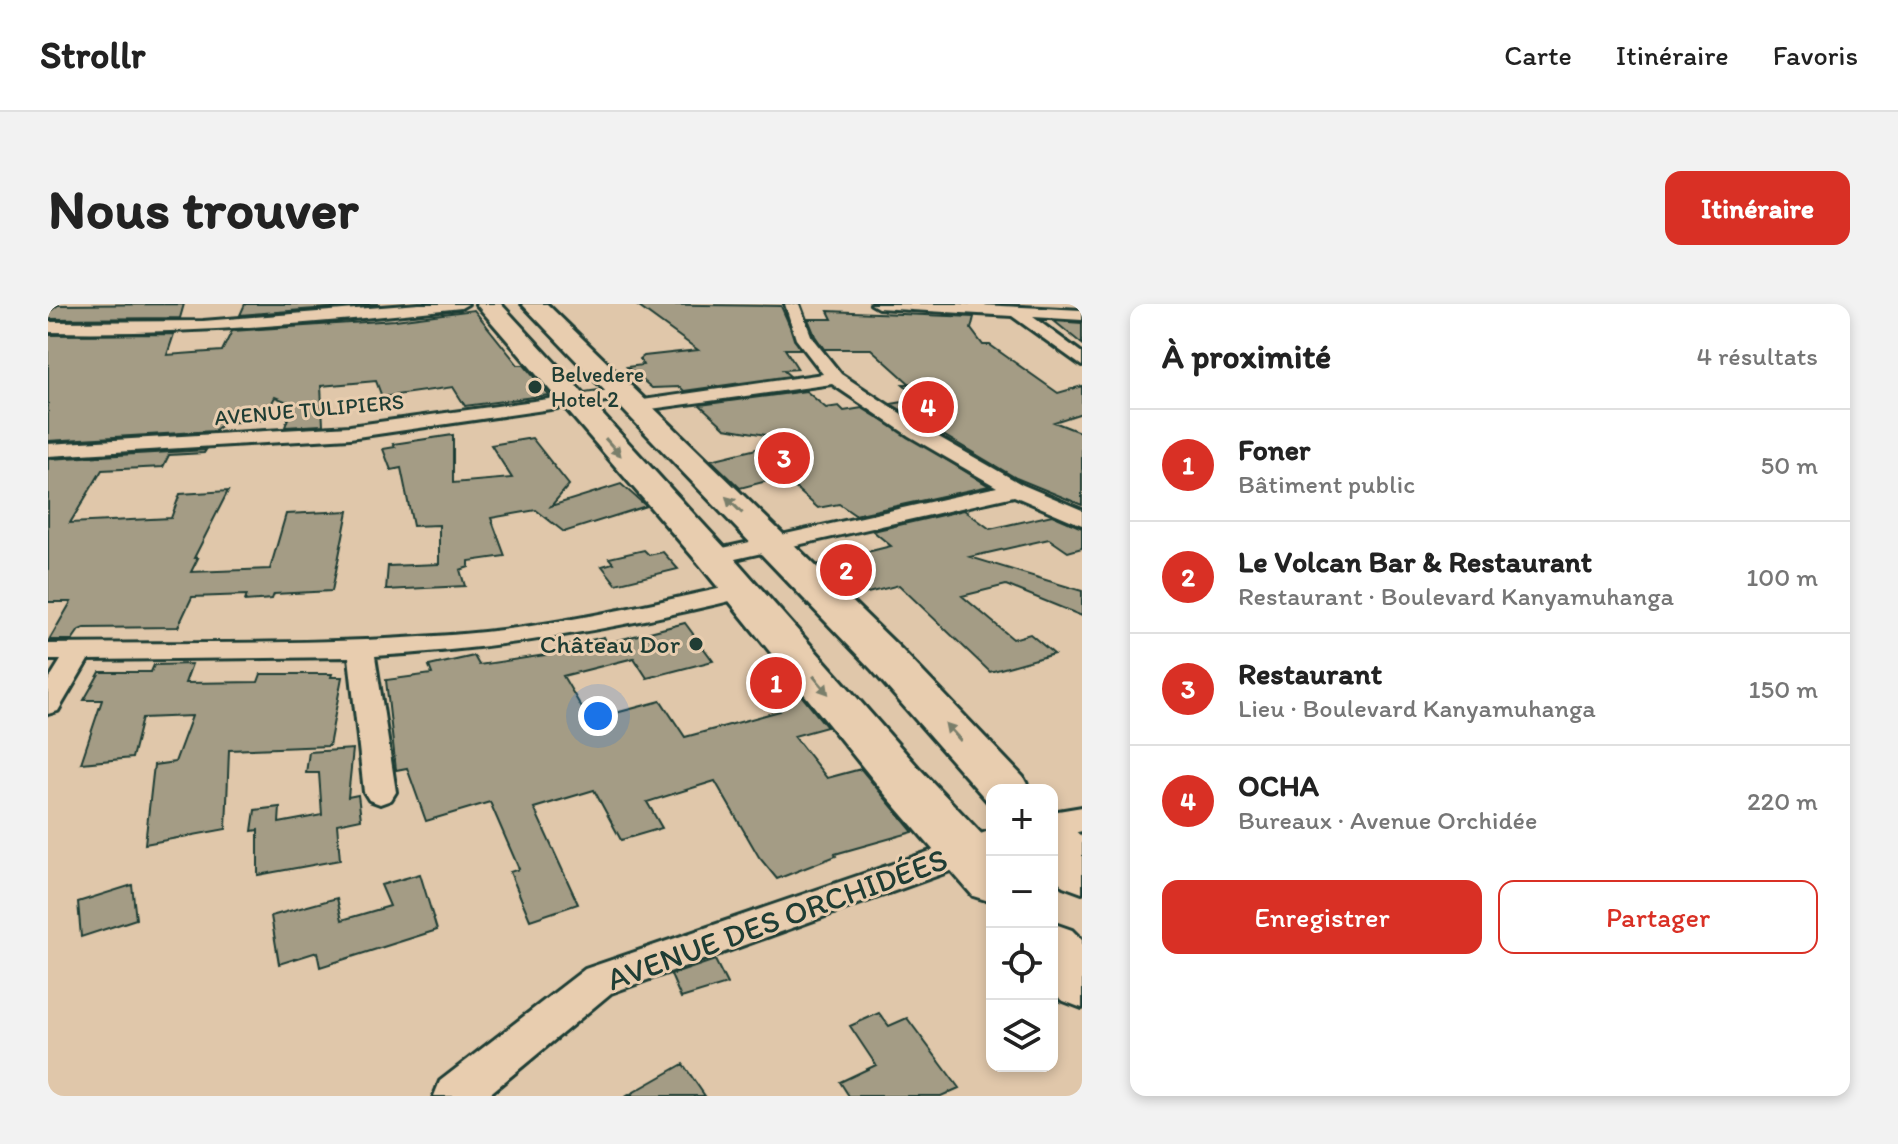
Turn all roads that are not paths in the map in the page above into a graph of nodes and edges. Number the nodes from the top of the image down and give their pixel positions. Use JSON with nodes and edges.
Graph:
{"nodes":[{"id":1,"x":461,"y":304,"type":"edge"},
{"id":2,"x":488,"y":304,"type":"edge"},
{"id":3,"x":534,"y":304,"type":"edge"},
{"id":4,"x":792,"y":304,"type":"edge"},
{"id":5,"x":878,"y":304,"type":"edge"},
{"id":6,"x":1015,"y":311,"type":"junction"},
{"id":7,"x":1082,"y":315,"type":"edge"},
{"id":8,"x":48,"y":327,"type":"edge"},
{"id":9,"x":1082,"y":361,"type":"edge"},
{"id":10,"x":835,"y":378,"type":"junction"},
{"id":11,"x":629,"y":400,"type":"junction"},
{"id":12,"x":572,"y":402,"type":"junction"},
{"id":13,"x":48,"y":450,"type":"edge"},
{"id":14,"x":1016,"y":489,"type":"junction"},
{"id":15,"x":1082,"y":518,"type":"edge"},
{"id":16,"x":773,"y":544,"type":"junction"},
{"id":17,"x":713,"y":557,"type":"junction"},
{"id":18,"x":741,"y":591,"type":"junction"},
{"id":19,"x":361,"y":647,"type":"junction"},
{"id":20,"x":80,"y":651,"type":"junction"},
{"id":21,"x":48,"y":652,"type":"edge"},
{"id":22,"x":48,"y":704,"type":"edge"},
{"id":23,"x":1001,"y":784,"type":"edge"},
{"id":24,"x":380,"y":792,"type":"dead end"},
{"id":25,"x":1082,"y":819,"type":"edge"},
{"id":26,"x":1058,"y":824,"type":"edge"},
{"id":27,"x":1058,"y":846,"type":"edge"},
{"id":28,"x":979,"y":848,"type":"edge"},
{"id":29,"x":1082,"y":871,"type":"edge"},
{"id":30,"x":1058,"y":955,"type":"edge"},
{"id":31,"x":1082,"y":981,"type":"edge"},
{"id":32,"x":455,"y":1096,"type":"edge"}],
"edges":[{"from":1,"to":8,"type":"street"},
{"from":2,"to":12,"type":"main road"},
{"from":3,"to":11,"type":"main road"},
{"from":4,"to":10,"type":"street"},
{"from":5,"to":6,"type":"street"},
{"from":6,"to":7,"type":"street"},
{"from":6,"to":9,"type":"street"},
{"from":10,"to":11,"type":"street","name":"AVENUE TULIPIERS"},
{"from":10,"to":14,"type":"street"},
{"from":11,"to":12,"type":"street","name":"AVENUE TULIPIERS"},
{"from":16,"to":11,"type":"main road","one_way":true},
{"from":12,"to":13,"type":"street","name":"AVENUE TULIPIERS"},
{"from":12,"to":17,"type":"main road","one_way":true},
{"from":14,"to":15,"type":"street"},
{"from":14,"to":16,"type":"street"},
{"from":16,"to":17,"type":"street"},
{"from":23,"to":16,"type":"main road","one_way":true},
{"from":17,"to":18,"type":"main road"},
{"from":18,"to":19,"type":"street"},
{"from":18,"to":28,"type":"main road","one_way":true},
{"from":19,"to":20,"type":"street"},
{"from":19,"to":24,"type":"street"},
{"from":20,"to":21,"type":"street"},
{"from":20,"to":22,"type":"street"},
{"from":25,"to":26,"type":"street"},
{"from":27,"to":29,"type":"main road"},
{"from":28,"to":32,"type":"street","name":"AVENUE DES ORCHIDÉES"},
{"from":30,"to":31,"type":"main road"}]}
